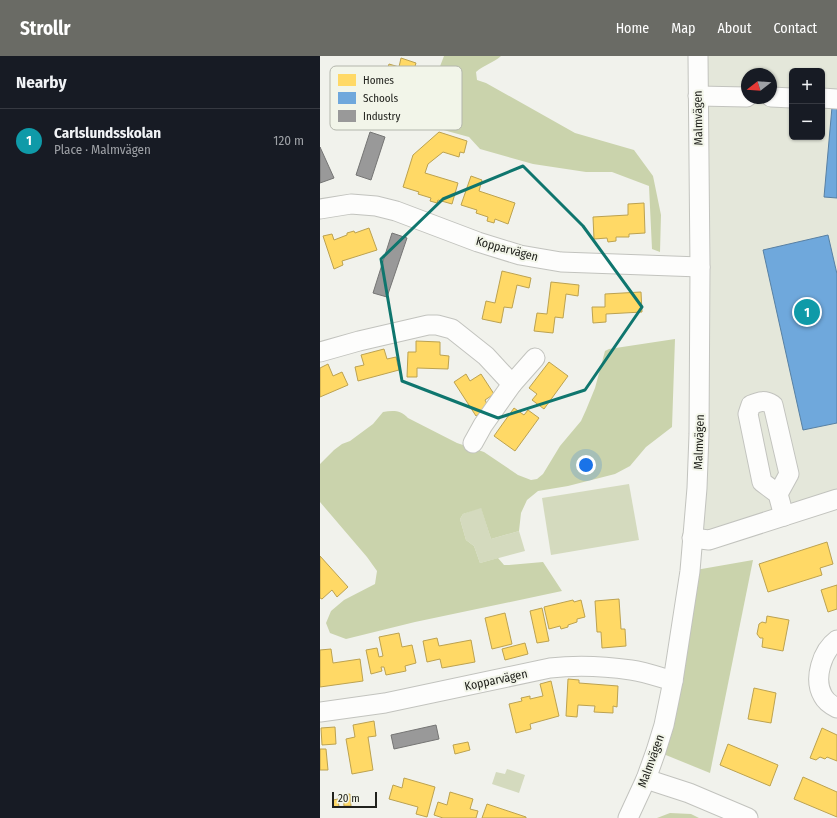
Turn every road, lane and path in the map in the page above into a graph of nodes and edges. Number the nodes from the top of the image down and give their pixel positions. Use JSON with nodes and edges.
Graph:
{"nodes":[{"id":1,"x":698,"y":56,"type":"edge"},
{"id":2,"x":698,"y":96,"type":"junction"},
{"id":3,"x":741,"y":97,"type":"edge"},
{"id":4,"x":777,"y":98,"type":"edge"},
{"id":5,"x":789,"y":98,"type":"edge"},
{"id":6,"x":825,"y":98,"type":"edge"},
{"id":7,"x":837,"y":98,"type":"edge"},
{"id":8,"x":320,"y":209,"type":"edge"},
{"id":9,"x":700,"y":267,"type":"junction"},
{"id":10,"x":320,"y":352,"type":"edge"},
{"id":11,"x":535,"y":358,"type":"dead end"},
{"id":12,"x":512,"y":384,"type":"junction"},
{"id":13,"x":473,"y":443,"type":"dead end"},
{"id":14,"x":778,"y":494,"type":"dead end"},
{"id":15,"x":837,"y":499,"type":"edge"},
{"id":16,"x":784,"y":516,"type":"junction"},
{"id":17,"x":692,"y":538,"type":"junction"},
{"id":18,"x":837,"y":640,"type":"edge"},
{"id":19,"x":673,"y":680,"type":"junction"},
{"id":20,"x":837,"y":708,"type":"edge"},
{"id":21,"x":320,"y":712,"type":"edge"},
{"id":22,"x":646,"y":779,"type":"junction"},
{"id":23,"x":628,"y":818,"type":"edge"},
{"id":24,"x":748,"y":818,"type":"edge"}],
"edges":[{"from":1,"to":2,"type":"street","name":"Malmvägen"},
{"from":2,"to":3,"type":"street"},
{"from":2,"to":9,"type":"street","name":"Malmvägen"},
{"from":4,"to":5,"type":"street"},
{"from":6,"to":7,"type":"street"},
{"from":8,"to":9,"type":"street","name":"Kopparvägen"},
{"from":9,"to":17,"type":"street","name":"Malmvägen"},
{"from":10,"to":12,"type":"street"},
{"from":11,"to":12,"type":"street"},
{"from":12,"to":13,"type":"street"},
{"from":14,"to":16,"type":"street"},
{"from":15,"to":16,"type":"street"},
{"from":16,"to":17,"type":"street"},
{"from":17,"to":19,"type":"street","name":"Malmvägen"},
{"from":18,"to":20,"type":"street"},
{"from":19,"to":21,"type":"street","name":"Kopparvägen"},
{"from":19,"to":22,"type":"street","name":"Malmvägen"},
{"from":22,"to":23,"type":"street","name":"Malmvägen"},
{"from":22,"to":24,"type":"street"}]}
